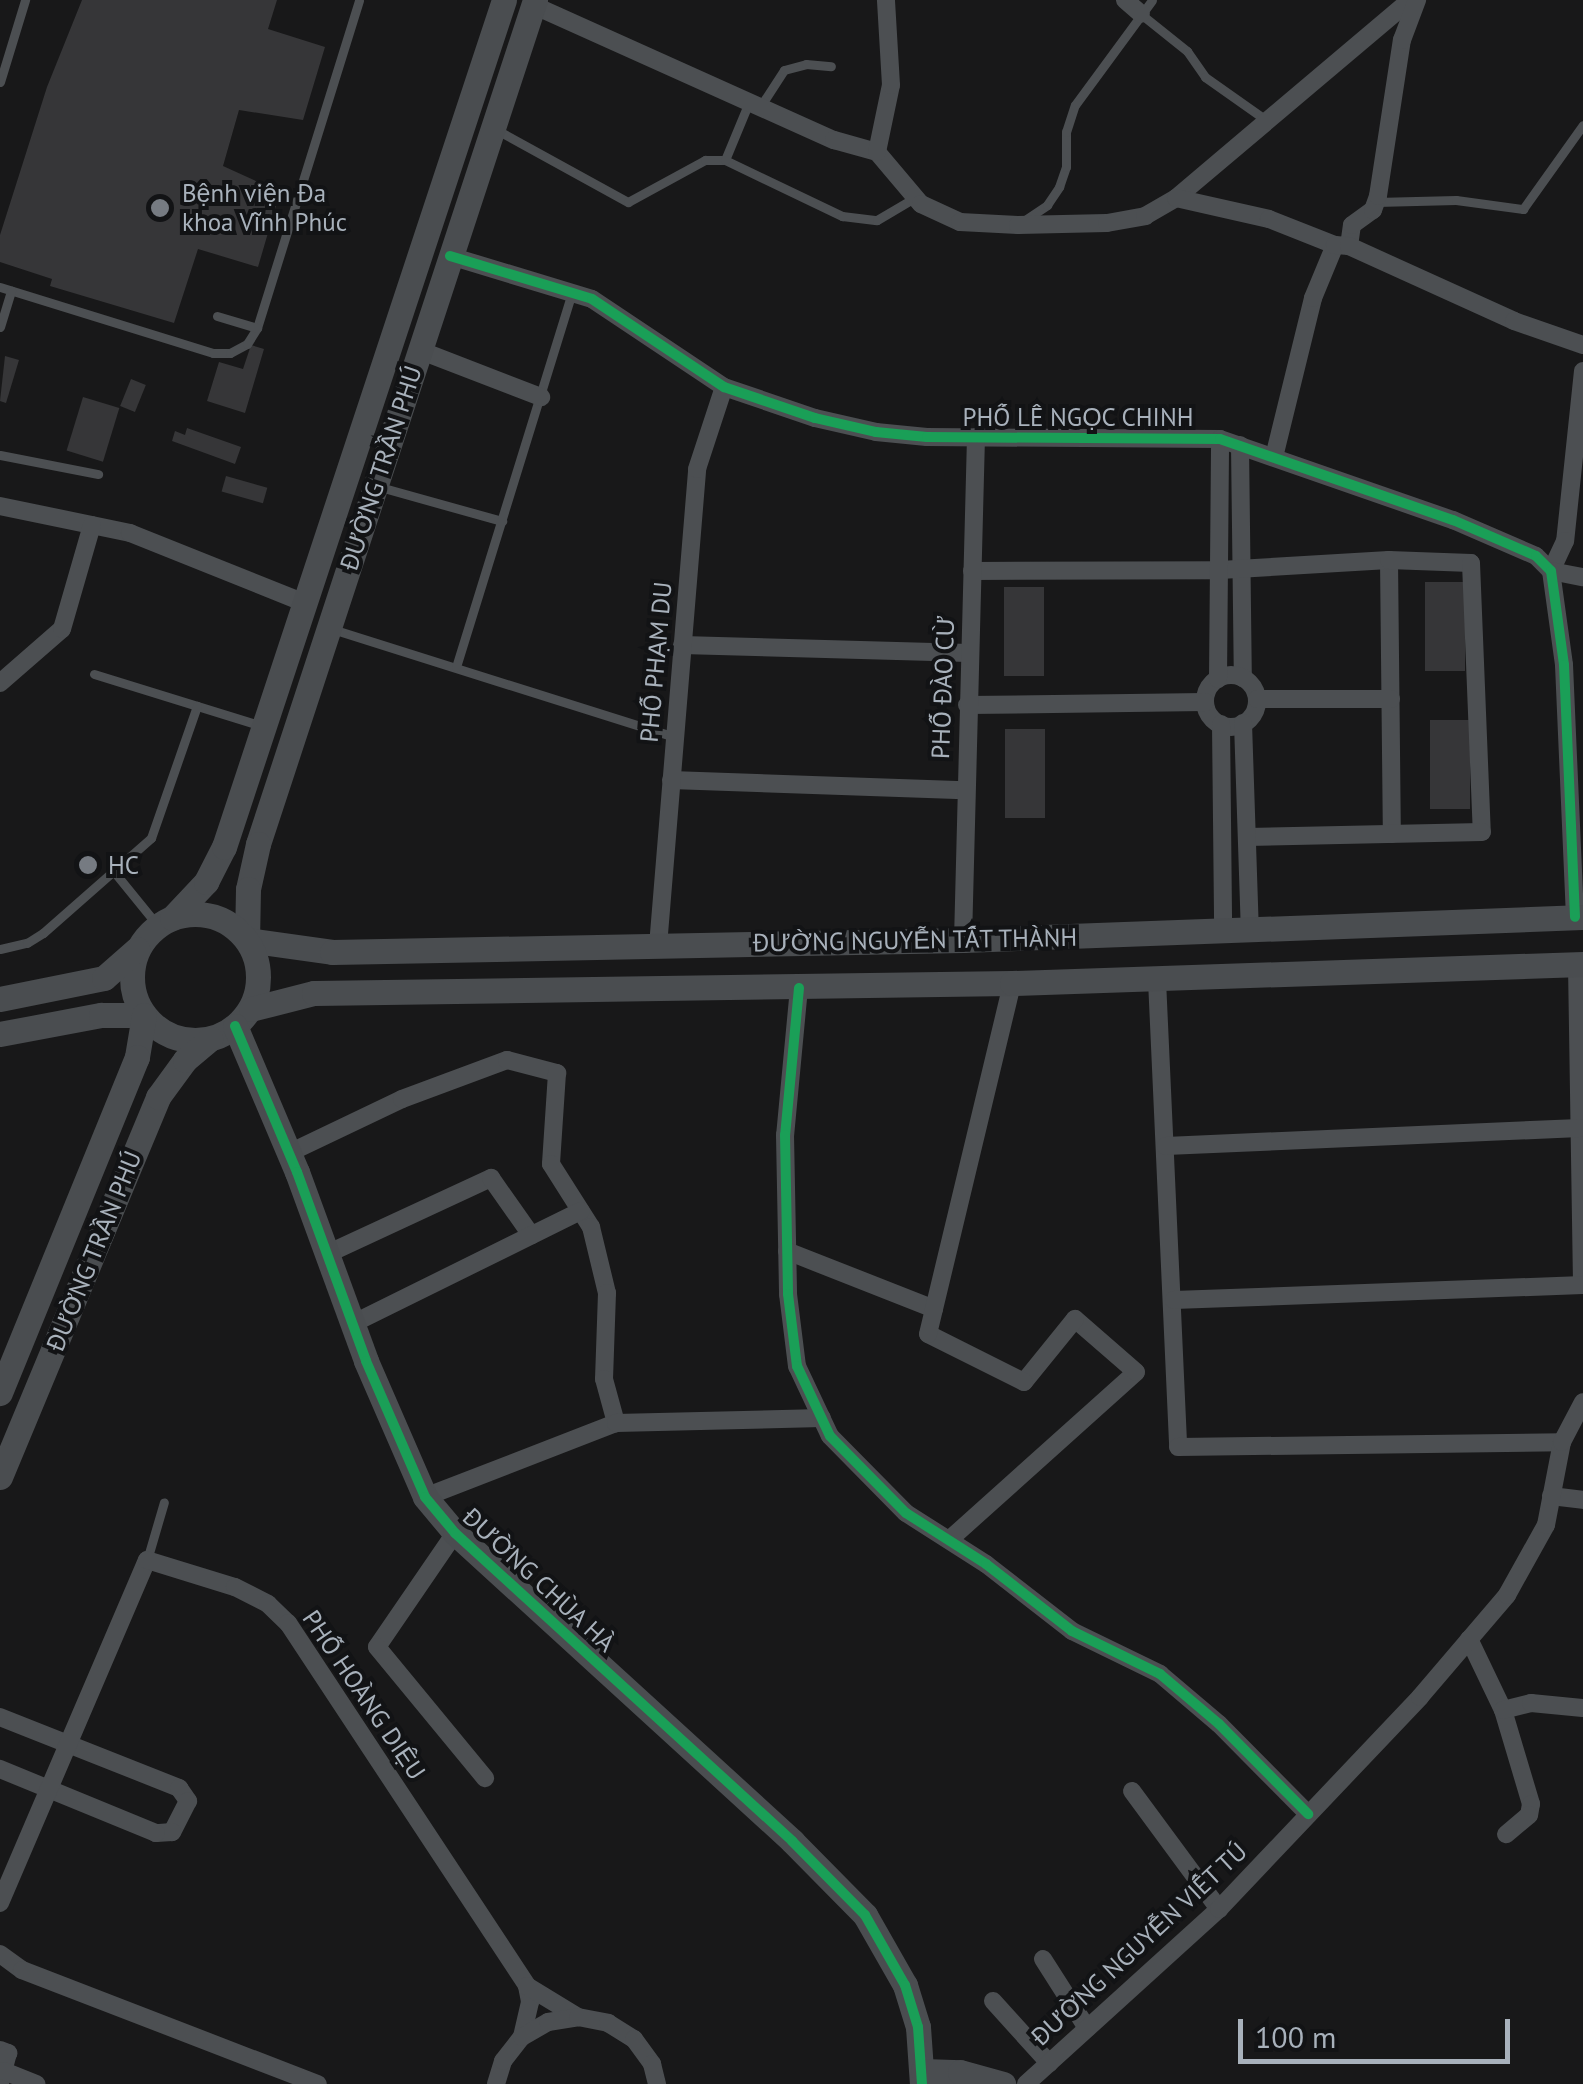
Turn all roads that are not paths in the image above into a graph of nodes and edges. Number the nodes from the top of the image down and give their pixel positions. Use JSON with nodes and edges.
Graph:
{"nodes":[{"id":1,"x":25,"y":0,"type":"edge"},
{"id":2,"x":359,"y":0,"type":"edge"},
{"id":3,"x":504,"y":0,"type":"edge"},
{"id":4,"x":886,"y":0,"type":"edge"},
{"id":5,"x":1125,"y":0,"type":"edge"},
{"id":6,"x":1413,"y":0,"type":"edge"},
{"id":7,"x":528,"y":2,"type":"edge"},
{"id":8,"x":1146,"y":7,"type":"edge"},
{"id":9,"x":0,"y":44,"type":"edge"},
{"id":10,"x":12,"y":44,"type":"junction"},
{"id":11,"x":831,"y":66,"type":"dead end"},
{"id":12,"x":0,"y":82,"type":"edge"},
{"id":13,"x":755,"y":105,"type":"junction"},
{"id":14,"x":1269,"y":122,"type":"junction"},
{"id":15,"x":1583,"y":125,"type":"edge"},
{"id":16,"x":493,"y":128,"type":"junction"},
{"id":17,"x":877,"y":152,"type":"junction"},
{"id":18,"x":725,"y":160,"type":"junction"},
{"id":19,"x":916,"y":197,"type":"junction"},
{"id":20,"x":1176,"y":198,"type":"junction"},
{"id":21,"x":1376,"y":202,"type":"junction"},
{"id":22,"x":1018,"y":224,"type":"junction"},
{"id":23,"x":1342,"y":246,"type":"junction"},
{"id":24,"x":450,"y":256,"type":"junction"},
{"id":25,"x":0,"y":287,"type":"edge"},
{"id":26,"x":11,"y":291,"type":"junction"},
{"id":27,"x":572,"y":294,"type":"junction"},
{"id":28,"x":217,"y":316,"type":"dead end"},
{"id":29,"x":0,"y":327,"type":"edge"},
{"id":30,"x":257,"y":328,"type":"junction"},
{"id":31,"x":1583,"y":345,"type":"edge"},
{"id":32,"x":420,"y":350,"type":"junction"},
{"id":33,"x":1583,"y":371,"type":"edge"},
{"id":34,"x":724,"y":387,"type":"junction"},
{"id":35,"x":541,"y":396,"type":"junction"},
{"id":36,"x":976,"y":437,"type":"junction"},
{"id":37,"x":1220,"y":440,"type":"junction"},
{"id":38,"x":1240,"y":445,"type":"junction"},
{"id":39,"x":0,"y":456,"type":"edge"},
{"id":40,"x":1274,"y":457,"type":"junction"},
{"id":41,"x":98,"y":474,"type":"dead end"},
{"id":42,"x":375,"y":486,"type":"junction"},
{"id":43,"x":0,"y":506,"type":"edge"},
{"id":44,"x":502,"y":521,"type":"junction"},
{"id":45,"x":92,"y":525,"type":"junction"},
{"id":46,"x":1389,"y":560,"type":"junction"},
{"id":47,"x":1242,"y":566,"type":"junction"},
{"id":48,"x":1220,"y":570,"type":"junction"},
{"id":49,"x":972,"y":571,"type":"junction"},
{"id":50,"x":1550,"y":571,"type":"junction"},
{"id":51,"x":1583,"y":576,"type":"edge"},
{"id":52,"x":305,"y":603,"type":"junction"},
{"id":53,"x":328,"y":628,"type":"junction"},
{"id":54,"x":682,"y":645,"type":"junction"},
{"id":55,"x":969,"y":654,"type":"junction"},
{"id":56,"x":456,"y":667,"type":"junction"},
{"id":57,"x":94,"y":674,"type":"dead end"},
{"id":58,"x":1243,"y":678,"type":"junction"},
{"id":59,"x":1218,"y":679,"type":"junction"},
{"id":60,"x":0,"y":683,"type":"edge"},
{"id":61,"x":1257,"y":699,"type":"junction"},
{"id":62,"x":1391,"y":699,"type":"junction"},
{"id":63,"x":1205,"y":702,"type":"junction"},
{"id":64,"x":967,"y":705,"type":"junction"},
{"id":65,"x":197,"y":706,"type":"junction"},
{"id":66,"x":1221,"y":724,"type":"junction"},
{"id":67,"x":1243,"y":724,"type":"junction"},
{"id":68,"x":264,"y":727,"type":"junction"},
{"id":69,"x":675,"y":736,"type":"junction"},
{"id":70,"x":671,"y":780,"type":"junction"},
{"id":71,"x":964,"y":790,"type":"junction"},
{"id":72,"x":1392,"y":834,"type":"junction"},
{"id":73,"x":1247,"y":837,"type":"junction"},
{"id":74,"x":114,"y":874,"type":"junction"},
{"id":75,"x":1579,"y":917,"type":"edge"},
{"id":76,"x":157,"y":930,"type":"junction"},
{"id":77,"x":1237,"y":931,"type":"junction"},
{"id":78,"x":247,"y":940,"type":"junction"},
{"id":79,"x":964,"y":940,"type":"junction"},
{"id":80,"x":658,"y":946,"type":"junction"},
{"id":81,"x":0,"y":948,"type":"edge"},
{"id":82,"x":1580,"y":964,"type":"edge"},
{"id":83,"x":1237,"y":978,"type":"junction"},
{"id":84,"x":1158,"y":980,"type":"junction"},
{"id":85,"x":1012,"y":984,"type":"junction"},
{"id":86,"x":799,"y":988,"type":"junction"},
{"id":87,"x":0,"y":1000,"type":"edge"},
{"id":88,"x":144,"y":1015,"type":"junction"},
{"id":89,"x":243,"y":1017,"type":"junction"},
{"id":90,"x":0,"y":1034,"type":"edge"},
{"id":91,"x":210,"y":1039,"type":"junction"},
{"id":92,"x":1580,"y":1128,"type":"junction"},
{"id":93,"x":1166,"y":1146,"type":"junction"},
{"id":94,"x":289,"y":1153,"type":"junction"},
{"id":95,"x":581,"y":1211,"type":"junction"},
{"id":96,"x":531,"y":1236,"type":"junction"},
{"id":97,"x":787,"y":1251,"type":"junction"},
{"id":98,"x":327,"y":1254,"type":"junction"},
{"id":99,"x":1582,"y":1284,"type":"edge"},
{"id":100,"x":1174,"y":1300,"type":"junction"},
{"id":101,"x":934,"y":1309,"type":"junction"},
{"id":102,"x":352,"y":1324,"type":"junction"},
{"id":103,"x":0,"y":1392,"type":"edge"},
{"id":104,"x":1583,"y":1402,"type":"edge"},
{"id":105,"x":822,"y":1418,"type":"junction"},
{"id":106,"x":616,"y":1423,"type":"junction"},
{"id":107,"x":1562,"y":1442,"type":"junction"},
{"id":108,"x":0,"y":1478,"type":"edge"},
{"id":109,"x":1551,"y":1496,"type":"junction"},
{"id":110,"x":425,"y":1497,"type":"junction"},
{"id":111,"x":1583,"y":1500,"type":"edge"},
{"id":112,"x":164,"y":1502,"type":"dead end"},
{"id":113,"x":454,"y":1533,"type":"junction"},
{"id":114,"x":949,"y":1540,"type":"junction"},
{"id":115,"x":146,"y":1560,"type":"junction"},
{"id":116,"x":1468,"y":1640,"type":"junction"},
{"id":117,"x":1583,"y":1708,"type":"edge"},
{"id":118,"x":1503,"y":1710,"type":"junction"},
{"id":119,"x":0,"y":1717,"type":"edge"},
{"id":120,"x":67,"y":1744,"type":"junction"},
{"id":121,"x":0,"y":1770,"type":"edge"},
{"id":122,"x":485,"y":1778,"type":"dead end"},
{"id":123,"x":48,"y":1791,"type":"junction"},
{"id":124,"x":1132,"y":1791,"type":"dead end"},
{"id":125,"x":1308,"y":1814,"type":"junction"},
{"id":126,"x":1506,"y":1834,"type":"dead end"},
{"id":127,"x":0,"y":1903,"type":"edge"},
{"id":128,"x":1219,"y":1909,"type":"junction"},
{"id":129,"x":0,"y":1954,"type":"edge"},
{"id":130,"x":1044,"y":1959,"type":"dead end"},
{"id":131,"x":527,"y":1986,"type":"junction"},
{"id":132,"x":993,"y":2002,"type":"dead end"},
{"id":133,"x":578,"y":2016,"type":"junction"},
{"id":134,"x":1087,"y":2028,"type":"junction"},
{"id":135,"x":522,"y":2037,"type":"junction"},
{"id":136,"x":0,"y":2050,"type":"edge"},
{"id":137,"x":1049,"y":2064,"type":"junction"},
{"id":138,"x":2,"y":2077,"type":"edge"},
{"id":139,"x":922,"y":2077,"type":"edge"},
{"id":140,"x":36,"y":2084,"type":"edge"},
{"id":141,"x":318,"y":2084,"type":"edge"},
{"id":142,"x":496,"y":2084,"type":"edge"},
{"id":143,"x":657,"y":2084,"type":"edge"},
{"id":144,"x":1003,"y":2084,"type":"edge"},
{"id":145,"x":1026,"y":2084,"type":"edge"}],
"edges":[{"from":1,"to":10,"type":"lane"},
{"from":2,"to":30,"type":"lane"},
{"from":3,"to":52,"type":"main road","name":"ĐƯỜNG TRẦN PHÚ"},
{"from":4,"to":17,"type":"street"},
{"from":5,"to":8,"type":"street"},
{"from":6,"to":14,"type":"street"},
{"from":6,"to":21,"type":"street"},
{"from":7,"to":13,"type":"street"},
{"from":7,"to":16,"type":"main road","name":"ĐƯỜNG TRẦN PHÚ"},
{"from":8,"to":14,"type":"lane"},
{"from":8,"to":22,"type":"lane"},
{"from":9,"to":10,"type":"lane"},
{"from":10,"to":12,"type":"lane"},
{"from":11,"to":13,"type":"lane"},
{"from":13,"to":17,"type":"street"},
{"from":13,"to":18,"type":"lane"},
{"from":14,"to":20,"type":"street"},
{"from":15,"to":21,"type":"lane"},
{"from":16,"to":18,"type":"lane"},
{"from":16,"to":24,"type":"main road","name":"ĐƯỜNG TRẦN PHÚ"},
{"from":17,"to":19,"type":"street"},
{"from":18,"to":19,"type":"lane"},
{"from":19,"to":22,"type":"street"},
{"from":20,"to":22,"type":"street"},
{"from":20,"to":23,"type":"street"},
{"from":21,"to":23,"type":"street"},
{"from":23,"to":31,"type":"street"},
{"from":23,"to":40,"type":"street"},
{"from":24,"to":27,"type":"street","name":"PHỐ LÊ NGỌC CHINH"},
{"from":24,"to":32,"type":"main road","name":"ĐƯỜNG TRẦN PHÚ"},
{"from":25,"to":26,"type":"lane"},
{"from":26,"to":29,"type":"lane"},
{"from":26,"to":30,"type":"lane"},
{"from":27,"to":34,"type":"street","name":"PHỐ LÊ NGỌC CHINH"},
{"from":27,"to":35,"type":"lane"},
{"from":28,"to":30,"type":"lane"},
{"from":32,"to":35,"type":"street"},
{"from":32,"to":42,"type":"main road","name":"ĐƯỜNG TRẦN PHÚ"},
{"from":33,"to":50,"type":"street"},
{"from":34,"to":36,"type":"street","name":"PHỐ LÊ NGỌC CHINH"},
{"from":34,"to":54,"type":"street","name":"PHỐ PHẠM DU"},
{"from":35,"to":44,"type":"lane"},
{"from":36,"to":37,"type":"street","name":"PHỐ LÊ NGỌC CHINH"},
{"from":36,"to":49,"type":"street","name":"PHỐ ĐÀO CỪ"},
{"from":37,"to":38,"type":"street","name":"PHỐ LÊ NGỌC CHINH"},
{"from":37,"to":48,"type":"street"},
{"from":38,"to":40,"type":"street","name":"PHỐ LÊ NGỌC CHINH"},
{"from":38,"to":47,"type":"street"},
{"from":39,"to":41,"type":"lane"},
{"from":40,"to":50,"type":"street","name":"PHỐ LÊ NGỌC CHINH"},
{"from":42,"to":44,"type":"lane"},
{"from":42,"to":53,"type":"main road","name":"ĐƯỜNG TRẦN PHÚ"},
{"from":43,"to":45,"type":"street"},
{"from":44,"to":56,"type":"lane"},
{"from":45,"to":52,"type":"street"},
{"from":45,"to":60,"type":"street"},
{"from":46,"to":47,"type":"street"},
{"from":46,"to":62,"type":"street"},
{"from":46,"to":72,"type":"street"},
{"from":47,"to":48,"type":"street"},
{"from":47,"to":58,"type":"street"},
{"from":48,"to":49,"type":"street"},
{"from":48,"to":59,"type":"street"},
{"from":49,"to":55,"type":"street","name":"PHỐ ĐÀO CỪ"},
{"from":50,"to":51,"type":"street"},
{"from":50,"to":75,"type":"street"},
{"from":52,"to":68,"type":"main road","name":"ĐƯỜNG TRẦN PHÚ"},
{"from":53,"to":56,"type":"lane"},
{"from":53,"to":78,"type":"main road","name":"ĐƯỜNG TRẦN PHÚ"},
{"from":54,"to":55,"type":"street"},
{"from":54,"to":69,"type":"street","name":"PHỐ PHẠM DU"},
{"from":55,"to":64,"type":"street","name":"PHỐ ĐÀO CỪ"},
{"from":56,"to":69,"type":"lane"},
{"from":57,"to":65,"type":"lane"},
{"from":58,"to":59,"type":"street"},
{"from":58,"to":61,"type":"street"},
{"from":59,"to":63,"type":"street"},
{"from":61,"to":62,"type":"street"},
{"from":61,"to":67,"type":"street"},
{"from":62,"to":72,"type":"street"},
{"from":63,"to":64,"type":"street"},
{"from":63,"to":66,"type":"street"},
{"from":64,"to":71,"type":"street","name":"PHỐ ĐÀO CỪ"},
{"from":65,"to":68,"type":"lane"},
{"from":65,"to":74,"type":"lane"},
{"from":66,"to":67,"type":"street"},
{"from":66,"to":77,"type":"street"},
{"from":67,"to":73,"type":"street"},
{"from":68,"to":76,"type":"main road","name":"ĐƯỜNG TRẦN PHÚ"},
{"from":69,"to":70,"type":"street","name":"PHỐ PHẠM DU"},
{"from":70,"to":71,"type":"street"},
{"from":70,"to":80,"type":"street","name":"PHỐ PHẠM DU"},
{"from":71,"to":79,"type":"street","name":"PHỐ ĐÀO CỪ"},
{"from":72,"to":73,"type":"street"},
{"from":73,"to":77,"type":"street"},
{"from":74,"to":76,"type":"lane"},
{"from":74,"to":81,"type":"lane"},
{"from":75,"to":77,"type":"main road","name":"ĐƯỜNG NGUYỄN TẤT THÀNH"},
{"from":76,"to":78,"type":"main road"},
{"from":76,"to":87,"type":"main road"},
{"from":76,"to":88,"type":"main road"},
{"from":77,"to":79,"type":"main road","name":"ĐƯỜNG NGUYỄN TẤT THÀNH"},
{"from":77,"to":83,"type":"main road"},
{"from":78,"to":80,"type":"main road","name":"ĐƯỜNG NGUYỄN TẤT THÀNH"},
{"from":78,"to":89,"type":"main road"},
{"from":79,"to":80,"type":"main road","name":"ĐƯỜNG NGUYỄN TẤT THÀNH"},
{"from":82,"to":83,"type":"main road","name":"ĐƯỜNG NGUYỄN TẤT THÀNH"},
{"from":82,"to":92,"type":"street"},
{"from":83,"to":84,"type":"main road","name":"ĐƯỜNG NGUYỄN TẤT THÀNH"},
{"from":84,"to":85,"type":"main road","name":"ĐƯỜNG NGUYỄN TẤT THÀNH"},
{"from":84,"to":93,"type":"street"},
{"from":85,"to":86,"type":"main road","name":"ĐƯỜNG NGUYỄN TẤT THÀNH"},
{"from":85,"to":101,"type":"street"},
{"from":86,"to":89,"type":"main road","name":"ĐƯỜNG NGUYỄN TẤT THÀNH"},
{"from":86,"to":97,"type":"street"},
{"from":88,"to":90,"type":"main road"},
{"from":88,"to":91,"type":"main road"},
{"from":88,"to":103,"type":"main road","name":"ĐƯỜNG TRẦN PHÚ"},
{"from":89,"to":91,"type":"main road"},
{"from":89,"to":94,"type":"main road","name":"ĐƯỜNG CHÙA HÀ"},
{"from":91,"to":108,"type":"main road","name":"ĐƯỜNG TRẦN PHÚ"},
{"from":92,"to":93,"type":"street"},
{"from":92,"to":99,"type":"street"},
{"from":93,"to":100,"type":"street"},
{"from":94,"to":95,"type":"street"},
{"from":94,"to":98,"type":"main road","name":"ĐƯỜNG CHÙA HÀ"},
{"from":95,"to":96,"type":"street"},
{"from":95,"to":106,"type":"street"},
{"from":96,"to":98,"type":"street"},
{"from":96,"to":102,"type":"street"},
{"from":97,"to":101,"type":"street"},
{"from":97,"to":105,"type":"street"},
{"from":98,"to":102,"type":"main road","name":"ĐƯỜNG CHÙA HÀ"},
{"from":99,"to":100,"type":"street"},
{"from":100,"to":107,"type":"street"},
{"from":101,"to":114,"type":"street"},
{"from":102,"to":110,"type":"main road","name":"ĐƯỜNG CHÙA HÀ"},
{"from":104,"to":107,"type":"street","name":"ĐƯỜNG NGUYỄN VIẾT TÚ"},
{"from":105,"to":106,"type":"street"},
{"from":105,"to":114,"type":"street"},
{"from":106,"to":110,"type":"street"},
{"from":107,"to":109,"type":"street","name":"ĐƯỜNG NGUYỄN VIẾT TÚ"},
{"from":109,"to":111,"type":"street"},
{"from":109,"to":116,"type":"street","name":"ĐƯỜNG NGUYỄN VIẾT TÚ"},
{"from":110,"to":113,"type":"main road","name":"ĐƯỜNG CHÙA HÀ"},
{"from":112,"to":115,"type":"lane"},
{"from":113,"to":122,"type":"street"},
{"from":113,"to":139,"type":"main road","name":"ĐƯỜNG CHÙA HÀ"},
{"from":114,"to":125,"type":"street"},
{"from":115,"to":120,"type":"street"},
{"from":115,"to":131,"type":"street","name":"PHỐ HOÀNG DIỆU"},
{"from":116,"to":118,"type":"street"},
{"from":116,"to":125,"type":"street","name":"ĐƯỜNG NGUYỄN VIẾT TÚ"},
{"from":117,"to":118,"type":"street"},
{"from":118,"to":126,"type":"street"},
{"from":119,"to":120,"type":"street"},
{"from":120,"to":123,"type":"street"},
{"from":120,"to":123,"type":"street"},
{"from":121,"to":123,"type":"street"},
{"from":123,"to":127,"type":"street"},
{"from":124,"to":128,"type":"street"},
{"from":125,"to":128,"type":"street","name":"ĐƯỜNG NGUYỄN VIẾT TÚ"},
{"from":128,"to":134,"type":"street","name":"ĐƯỜNG NGUYỄN VIẾT TÚ"},
{"from":129,"to":141,"type":"street"},
{"from":130,"to":134,"type":"street"},
{"from":131,"to":133,"type":"street","name":"PHỐ HOÀNG DIỆU"},
{"from":131,"to":135,"type":"street"},
{"from":132,"to":137,"type":"street"},
{"from":133,"to":135,"type":"street"},
{"from":133,"to":143,"type":"street","name":"PHỐ HOÀNG DIỆU"},
{"from":134,"to":137,"type":"street","name":"ĐƯỜNG NGUYỄN VIẾT TÚ"},
{"from":135,"to":142,"type":"street"},
{"from":136,"to":138,"type":"street"},
{"from":137,"to":145,"type":"street","name":"ĐƯỜNG NGUYỄN VIẾT TÚ"},
{"from":138,"to":140,"type":"street"},
{"from":139,"to":144,"type":"main road"}]}
